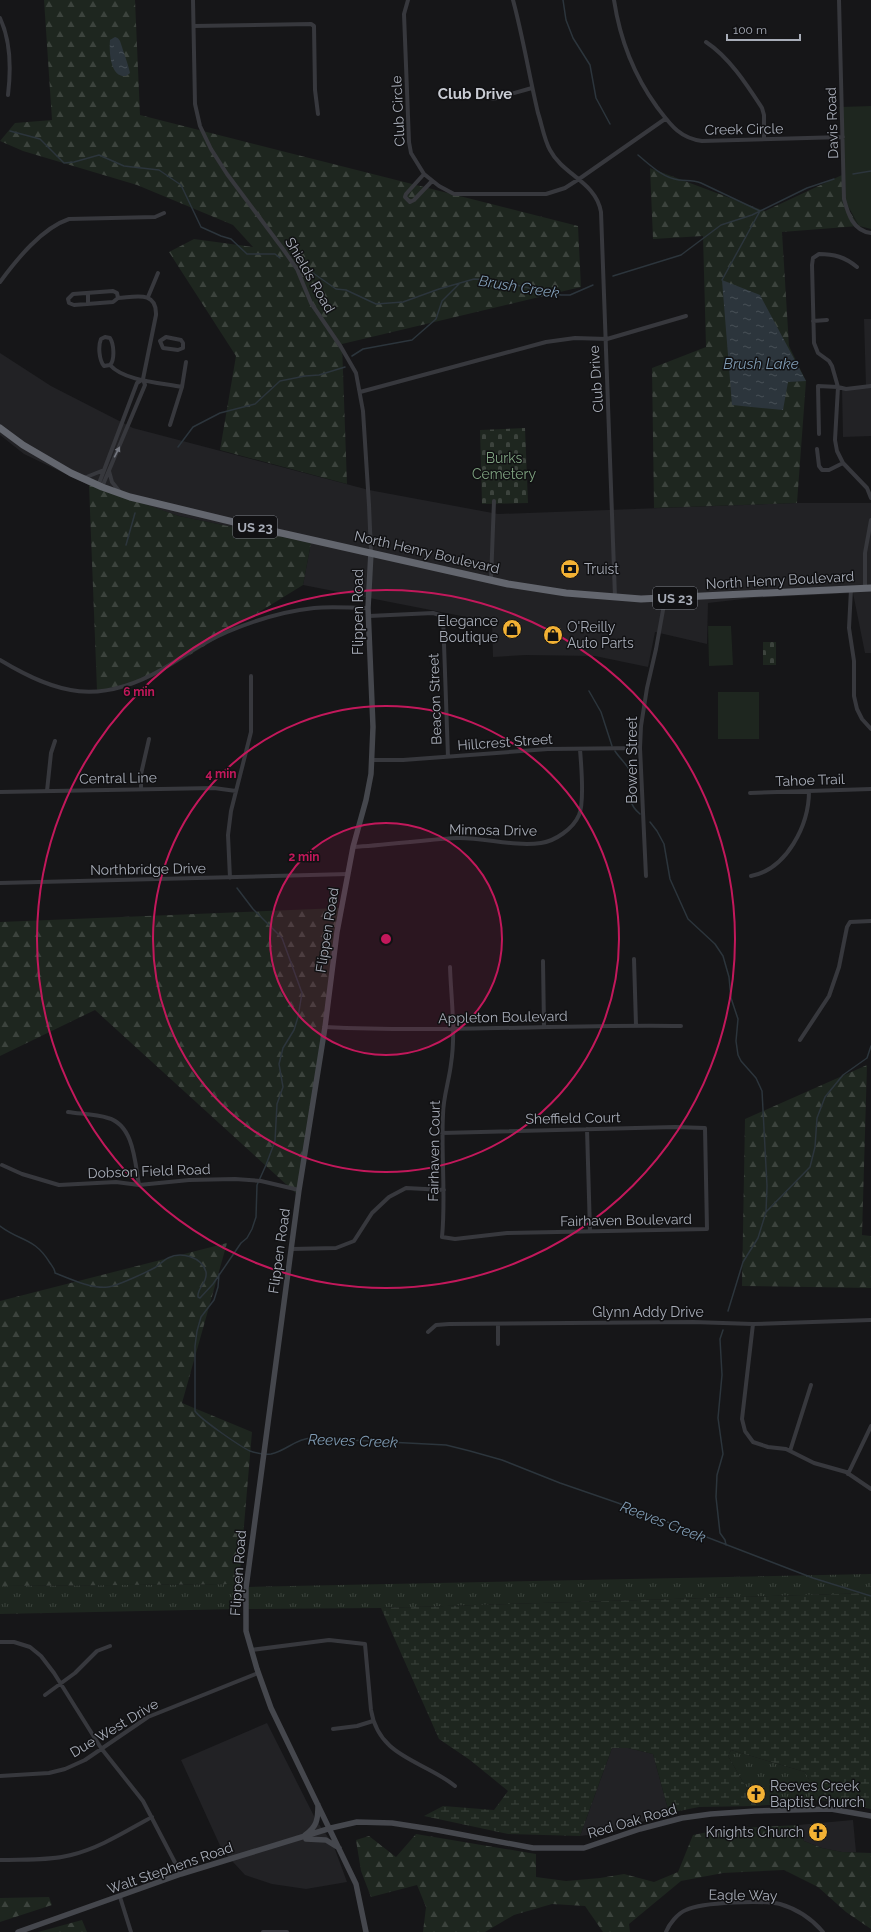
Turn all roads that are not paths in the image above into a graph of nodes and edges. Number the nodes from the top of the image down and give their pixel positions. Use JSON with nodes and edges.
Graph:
{"nodes":[{"id":1,"x":193,"y":0,"type":"edge"},
{"id":2,"x":408,"y":0,"type":"edge"},
{"id":3,"x":513,"y":0,"type":"edge"},
{"id":4,"x":614,"y":0,"type":"edge"},
{"id":5,"x":838,"y":0,"type":"edge"},
{"id":6,"x":0,"y":18,"type":"edge"},
{"id":7,"x":194,"y":26,"type":"junction"},
{"id":8,"x":706,"y":42,"type":"dead end"},
{"id":9,"x":532,"y":88,"type":"junction"},
{"id":10,"x":8,"y":95,"type":"dead end"},
{"id":11,"x":493,"y":99,"type":"dead end"},
{"id":12,"x":318,"y":114,"type":"dead end"},
{"id":13,"x":665,"y":119,"type":"junction"},
{"id":14,"x":843,"y":137,"type":"junction"},
{"id":15,"x":764,"y":139,"type":"junction"},
{"id":16,"x":424,"y":174,"type":"junction"},
{"id":17,"x":579,"y":180,"type":"junction"},
{"id":18,"x":432,"y":181,"type":"junction"},
{"id":19,"x":164,"y":213,"type":"dead end"},
{"id":20,"x":871,"y":233,"type":"edge"},
{"id":21,"x":857,"y":267,"type":"dead end"},
{"id":22,"x":158,"y":273,"type":"dead end"},
{"id":23,"x":0,"y":282,"type":"edge"},
{"id":24,"x":88,"y":293,"type":"junction"},
{"id":25,"x":148,"y":297,"type":"junction"},
{"id":26,"x":118,"y":298,"type":"junction"},
{"id":27,"x":88,"y":304,"type":"junction"},
{"id":28,"x":686,"y":316,"type":"dead end"},
{"id":29,"x":827,"y":320,"type":"dead end"},
{"id":30,"x":813,"y":321,"type":"junction"},
{"id":31,"x":606,"y":339,"type":"junction"},
{"id":32,"x":151,"y":341,"type":"junction"},
{"id":33,"x":160,"y":342,"type":"junction"},
{"id":34,"x":186,"y":362,"type":"dead end"},
{"id":35,"x":110,"y":365,"type":"junction"},
{"id":36,"x":143,"y":379,"type":"junction"},
{"id":37,"x":838,"y":386,"type":"junction"},
{"id":38,"x":871,"y":386,"type":"edge"},
{"id":39,"x":182,"y":387,"type":"junction"},
{"id":40,"x":360,"y":392,"type":"junction"},
{"id":41,"x":170,"y":424,"type":"dead end"},
{"id":42,"x":0,"y":428,"type":"edge"},
{"id":43,"x":819,"y":434,"type":"dead end"},
{"id":44,"x":818,"y":449,"type":"dead end"},
{"id":45,"x":843,"y":463,"type":"junction"},
{"id":46,"x":108,"y":465,"type":"junction"},
{"id":47,"x":106,"y":470,"type":"junction"},
{"id":48,"x":81,"y":478,"type":"junction"},
{"id":49,"x":100,"y":486,"type":"junction"},
{"id":50,"x":122,"y":494,"type":"junction"},
{"id":51,"x":871,"y":498,"type":"edge"},
{"id":52,"x":494,"y":501,"type":"dead end"},
{"id":53,"x":871,"y":520,"type":"edge"},
{"id":54,"x":371,"y":552,"type":"junction"},
{"id":55,"x":491,"y":580,"type":"junction"},
{"id":56,"x":868,"y":588,"type":"edge"},
{"id":57,"x":850,"y":589,"type":"junction"},
{"id":58,"x":615,"y":597,"type":"junction"},
{"id":59,"x":665,"y":598,"type":"junction"},
{"id":60,"x":368,"y":608,"type":"junction"},
{"id":61,"x":369,"y":616,"type":"junction"},
{"id":62,"x":0,"y":660,"type":"edge"},
{"id":63,"x":251,"y":676,"type":"dead end"},
{"id":64,"x":871,"y":729,"type":"edge"},
{"id":65,"x":149,"y":739,"type":"dead end"},
{"id":66,"x":55,"y":741,"type":"dead end"},
{"id":67,"x":640,"y":748,"type":"junction"},
{"id":68,"x":580,"y":749,"type":"junction"},
{"id":69,"x":448,"y":757,"type":"junction"},
{"id":70,"x":372,"y":760,"type":"junction"},
{"id":71,"x":141,"y":788,"type":"junction"},
{"id":72,"x":871,"y":789,"type":"edge"},
{"id":73,"x":47,"y":791,"type":"junction"},
{"id":74,"x":236,"y":791,"type":"junction"},
{"id":75,"x":809,"y":791,"type":"junction"},
{"id":76,"x":0,"y":792,"type":"edge"},
{"id":77,"x":750,"y":793,"type":"dead end"},
{"id":78,"x":353,"y":847,"type":"junction"},
{"id":79,"x":348,"y":874,"type":"junction"},
{"id":80,"x":646,"y":876,"type":"dead end"},
{"id":81,"x":751,"y":876,"type":"dead end"},
{"id":82,"x":230,"y":878,"type":"junction"},
{"id":83,"x":0,"y":883,"type":"edge"},
{"id":84,"x":871,"y":921,"type":"edge"},
{"id":85,"x":634,"y":959,"type":"dead end"},
{"id":86,"x":543,"y":961,"type":"dead end"},
{"id":87,"x":450,"y":966,"type":"dead end"},
{"id":88,"x":636,"y":1025,"type":"junction"},
{"id":89,"x":681,"y":1026,"type":"dead end"},
{"id":90,"x":325,"y":1027,"type":"junction"},
{"id":91,"x":544,"y":1027,"type":"junction"},
{"id":92,"x":452,"y":1029,"type":"junction"},
{"id":93,"x":800,"y":1040,"type":"dead end"},
{"id":94,"x":68,"y":1112,"type":"dead end"},
{"id":95,"x":705,"y":1128,"type":"joint"},
{"id":96,"x":587,"y":1129,"type":"junction"},
{"id":97,"x":442,"y":1133,"type":"junction"},
{"id":98,"x":2,"y":1165,"type":"dead end"},
{"id":99,"x":139,"y":1185,"type":"junction"},
{"id":100,"x":299,"y":1190,"type":"junction"},
{"id":101,"x":444,"y":1190,"type":"junction"},
{"id":102,"x":590,"y":1231,"type":"junction"},
{"id":103,"x":444,"y":1238,"type":"joint"},
{"id":104,"x":292,"y":1249,"type":"junction"},
{"id":105,"x":871,"y":1320,"type":"edge"},
{"id":106,"x":753,"y":1324,"type":"junction"},
{"id":107,"x":498,"y":1325,"type":"junction"},
{"id":108,"x":428,"y":1332,"type":"dead end"},
{"id":109,"x":498,"y":1344,"type":"dead end"},
{"id":110,"x":811,"y":1385,"type":"dead end"},
{"id":111,"x":871,"y":1426,"type":"edge"},
{"id":112,"x":790,"y":1451,"type":"junction"},
{"id":113,"x":848,"y":1474,"type":"junction"},
{"id":114,"x":871,"y":1488,"type":"edge"},
{"id":115,"x":0,"y":1642,"type":"edge"},
{"id":116,"x":110,"y":1646,"type":"dead end"},
{"id":117,"x":251,"y":1650,"type":"junction"},
{"id":118,"x":258,"y":1673,"type":"junction"},
{"id":119,"x":61,"y":1684,"type":"junction"},
{"id":120,"x":44,"y":1695,"type":"dead end"},
{"id":121,"x":373,"y":1721,"type":"junction"},
{"id":122,"x":333,"y":1728,"type":"dead end"},
{"id":123,"x":101,"y":1748,"type":"junction"},
{"id":124,"x":0,"y":1776,"type":"edge"},
{"id":125,"x":456,"y":1786,"type":"dead end"},
{"id":126,"x":317,"y":1802,"type":"junction"},
{"id":127,"x":871,"y":1816,"type":"edge"},
{"id":128,"x":152,"y":1817,"type":"junction"},
{"id":129,"x":331,"y":1828,"type":"junction"},
{"id":130,"x":300,"y":1839,"type":"junction"},
{"id":131,"x":340,"y":1849,"type":"junction"},
{"id":132,"x":0,"y":1860,"type":"edge"},
{"id":133,"x":181,"y":1874,"type":"junction"},
{"id":134,"x":120,"y":1897,"type":"junction"},
{"id":135,"x":18,"y":1932,"type":"edge"},
{"id":136,"x":131,"y":1932,"type":"edge"},
{"id":137,"x":263,"y":1932,"type":"edge"},
{"id":138,"x":287,"y":1932,"type":"edge"},
{"id":139,"x":366,"y":1932,"type":"edge"},
{"id":140,"x":666,"y":1932,"type":"edge"},
{"id":141,"x":823,"y":1932,"type":"edge"}],
"edges":[{"from":1,"to":7,"type":"street","name":"Shields Road"},
{"from":2,"to":16,"type":"street","name":"Club Circle"},
{"from":3,"to":9,"type":"street"},
{"from":4,"to":13,"type":"street","name":"Creek Circle"},
{"from":5,"to":14,"type":"street","name":"Davis Road"},
{"from":6,"to":10,"type":"street"},
{"from":7,"to":12,"type":"street"},
{"from":7,"to":40,"type":"street","name":"Shields Road"},
{"from":8,"to":15,"type":"street"},
{"from":9,"to":11,"type":"street"},
{"from":9,"to":17,"type":"street"},
{"from":13,"to":15,"type":"street","name":"Creek Circle"},
{"from":13,"to":17,"type":"street","name":"Club Circle"},
{"from":14,"to":15,"type":"street","name":"Creek Circle"},
{"from":14,"to":20,"type":"street","name":"Davis Road"},
{"from":16,"to":18,"type":"street","name":"Club Circle"},
{"from":16,"to":18,"type":"street"},
{"from":17,"to":18,"type":"street","name":"Club Circle"},
{"from":17,"to":31,"type":"street"},
{"from":19,"to":23,"type":"street"},
{"from":21,"to":30,"type":"street"},
{"from":22,"to":25,"type":"street"},
{"from":24,"to":26,"type":"street"},
{"from":24,"to":27,"type":"street"},
{"from":24,"to":27,"type":"street"},
{"from":25,"to":26,"type":"street"},
{"from":25,"to":32,"type":"street"},
{"from":26,"to":27,"type":"street"},
{"from":28,"to":31,"type":"street"},
{"from":29,"to":30,"type":"street"},
{"from":30,"to":37,"type":"street"},
{"from":31,"to":40,"type":"street","name":"Club Drive"},
{"from":31,"to":58,"type":"street","name":"Club Drive"},
{"from":32,"to":33,"type":"street"},
{"from":32,"to":36,"type":"street"},
{"from":33,"to":33,"type":"street"},
{"from":34,"to":39,"type":"street"},
{"from":35,"to":35,"type":"street"},
{"from":35,"to":36,"type":"street"},
{"from":36,"to":39,"type":"street"},
{"from":36,"to":46,"type":"street"},
{"from":46,"to":36,"type":"street","one_way":true},
{"from":37,"to":38,"type":"street"},
{"from":37,"to":43,"type":"street"},
{"from":37,"to":45,"type":"street"},
{"from":39,"to":41,"type":"street"},
{"from":40,"to":54,"type":"street","name":"Shields Road"},
{"from":42,"to":48,"type":"highway","name":"North Henry Boulevard","number":"US 23"},
{"from":44,"to":45,"type":"street"},
{"from":45,"to":51,"type":"street"},
{"from":46,"to":47,"type":"street"},
{"from":47,"to":48,"type":"street"},
{"from":47,"to":49,"type":"street"},
{"from":47,"to":50,"type":"street"},
{"from":48,"to":49,"type":"highway","name":"North Henry Boulevard","number":"US 23"},
{"from":49,"to":50,"type":"highway","name":"North Henry Boulevard","number":"US 23"},
{"from":50,"to":54,"type":"highway","name":"North Henry Boulevard","number":"US 23"},
{"from":52,"to":55,"type":"street"},
{"from":53,"to":56,"type":"street"},
{"from":54,"to":55,"type":"highway","name":"North Henry Boulevard","number":"US 23"},
{"from":54,"to":60,"type":"street","name":"Flippen Road"},
{"from":55,"to":58,"type":"highway","name":"North Henry Boulevard","number":"US 23"},
{"from":56,"to":57,"type":"highway","name":"North Henry Boulevard","number":"US 23"},
{"from":57,"to":59,"type":"highway","name":"North Henry Boulevard","number":"US 23"},
{"from":57,"to":64,"type":"street"},
{"from":58,"to":59,"type":"highway","name":"North Henry Boulevard","number":"US 23"},
{"from":59,"to":67,"type":"street","name":"Bowen Street"},
{"from":60,"to":61,"type":"street","name":"Flippen Road"},
{"from":60,"to":62,"type":"street"},
{"from":61,"to":69,"type":"street","name":"Beacon Street"},
{"from":61,"to":70,"type":"street","name":"Flippen Road"},
{"from":63,"to":74,"type":"street"},
{"from":65,"to":71,"type":"street"},
{"from":66,"to":73,"type":"street"},
{"from":67,"to":68,"type":"street","name":"Hillcrest Street"},
{"from":67,"to":80,"type":"street","name":"Bowen Street"},
{"from":68,"to":69,"type":"street","name":"Hillcrest Street"},
{"from":68,"to":78,"type":"street","name":"Mimosa Drive"},
{"from":69,"to":70,"type":"street","name":"Hillcrest Street"},
{"from":70,"to":78,"type":"street","name":"Flippen Road"},
{"from":71,"to":73,"type":"street","name":"Central Line"},
{"from":71,"to":74,"type":"street","name":"Central Line"},
{"from":72,"to":75,"type":"street","name":"Tahoe Trail"},
{"from":73,"to":76,"type":"street","name":"Central Line"},
{"from":74,"to":82,"type":"street"},
{"from":75,"to":77,"type":"street","name":"Tahoe Trail"},
{"from":75,"to":81,"type":"street"},
{"from":78,"to":79,"type":"street","name":"Flippen Road"},
{"from":79,"to":82,"type":"street","name":"Northbridge Drive"},
{"from":79,"to":90,"type":"street","name":"Flippen Road"},
{"from":82,"to":83,"type":"street","name":"Northbridge Drive"},
{"from":84,"to":93,"type":"street"},
{"from":85,"to":88,"type":"street"},
{"from":86,"to":91,"type":"street"},
{"from":87,"to":92,"type":"street","name":"Fairhaven Court"},
{"from":88,"to":89,"type":"street","name":"Appleton Boulevard"},
{"from":88,"to":91,"type":"street","name":"Appleton Boulevard"},
{"from":90,"to":92,"type":"street","name":"Appleton Boulevard"},
{"from":90,"to":100,"type":"street","name":"Flippen Road"},
{"from":91,"to":92,"type":"street","name":"Appleton Boulevard"},
{"from":92,"to":97,"type":"street","name":"Fairhaven Court"},
{"from":94,"to":99,"type":"street"},
{"from":95,"to":96,"type":"street","name":"Sheffield Court"},
{"from":95,"to":102,"type":"street","name":"Fairhaven Boulevard"},
{"from":96,"to":97,"type":"street","name":"Sheffield Court"},
{"from":96,"to":102,"type":"street"},
{"from":97,"to":101,"type":"street","name":"Fairhaven Court"},
{"from":98,"to":99,"type":"street","name":"Dobson Field Road"},
{"from":99,"to":100,"type":"street","name":"Dobson Field Road"},
{"from":100,"to":104,"type":"street","name":"Flippen Road"},
{"from":101,"to":103,"type":"street","name":"Fairhaven Court"},
{"from":101,"to":104,"type":"street"},
{"from":102,"to":103,"type":"street","name":"Fairhaven Boulevard"},
{"from":104,"to":117,"type":"street","name":"Flippen Road"},
{"from":105,"to":106,"type":"street","name":"Glynn Addy Drive"},
{"from":106,"to":107,"type":"street","name":"Glynn Addy Drive"},
{"from":106,"to":112,"type":"street"},
{"from":107,"to":108,"type":"street","name":"Glynn Addy Drive"},
{"from":107,"to":109,"type":"street"},
{"from":110,"to":112,"type":"street"},
{"from":111,"to":113,"type":"street"},
{"from":112,"to":113,"type":"street"},
{"from":113,"to":114,"type":"street"},
{"from":115,"to":119,"type":"street"},
{"from":116,"to":119,"type":"street"},
{"from":117,"to":118,"type":"street","name":"Flippen Road"},
{"from":117,"to":121,"type":"street"},
{"from":118,"to":123,"type":"street","name":"Due West Drive"},
{"from":118,"to":126,"type":"street","name":"Flippen Road"},
{"from":119,"to":120,"type":"street"},
{"from":119,"to":123,"type":"street"},
{"from":121,"to":122,"type":"street"},
{"from":121,"to":125,"type":"street"},
{"from":123,"to":124,"type":"street","name":"Due West Drive"},
{"from":123,"to":128,"type":"street"},
{"from":126,"to":129,"type":"street","name":"Flippen Road"},
{"from":126,"to":130,"type":"street"},
{"from":127,"to":129,"type":"street","name":"Red Oak Road"},
{"from":128,"to":132,"type":"street"},
{"from":128,"to":133,"type":"street"},
{"from":129,"to":130,"type":"street","name":"Walt Stephens Road"},
{"from":129,"to":131,"type":"street","name":"Flippen Road"},
{"from":130,"to":131,"type":"street"},
{"from":130,"to":133,"type":"street","name":"Walt Stephens Road"},
{"from":131,"to":139,"type":"street","name":"Flippen Road"},
{"from":133,"to":134,"type":"street","name":"Walt Stephens Road"},
{"from":134,"to":135,"type":"street","name":"Walt Stephens Road"},
{"from":134,"to":136,"type":"street"},
{"from":137,"to":138,"type":"street"},
{"from":140,"to":141,"type":"street","name":"Eagle Way"}]}
